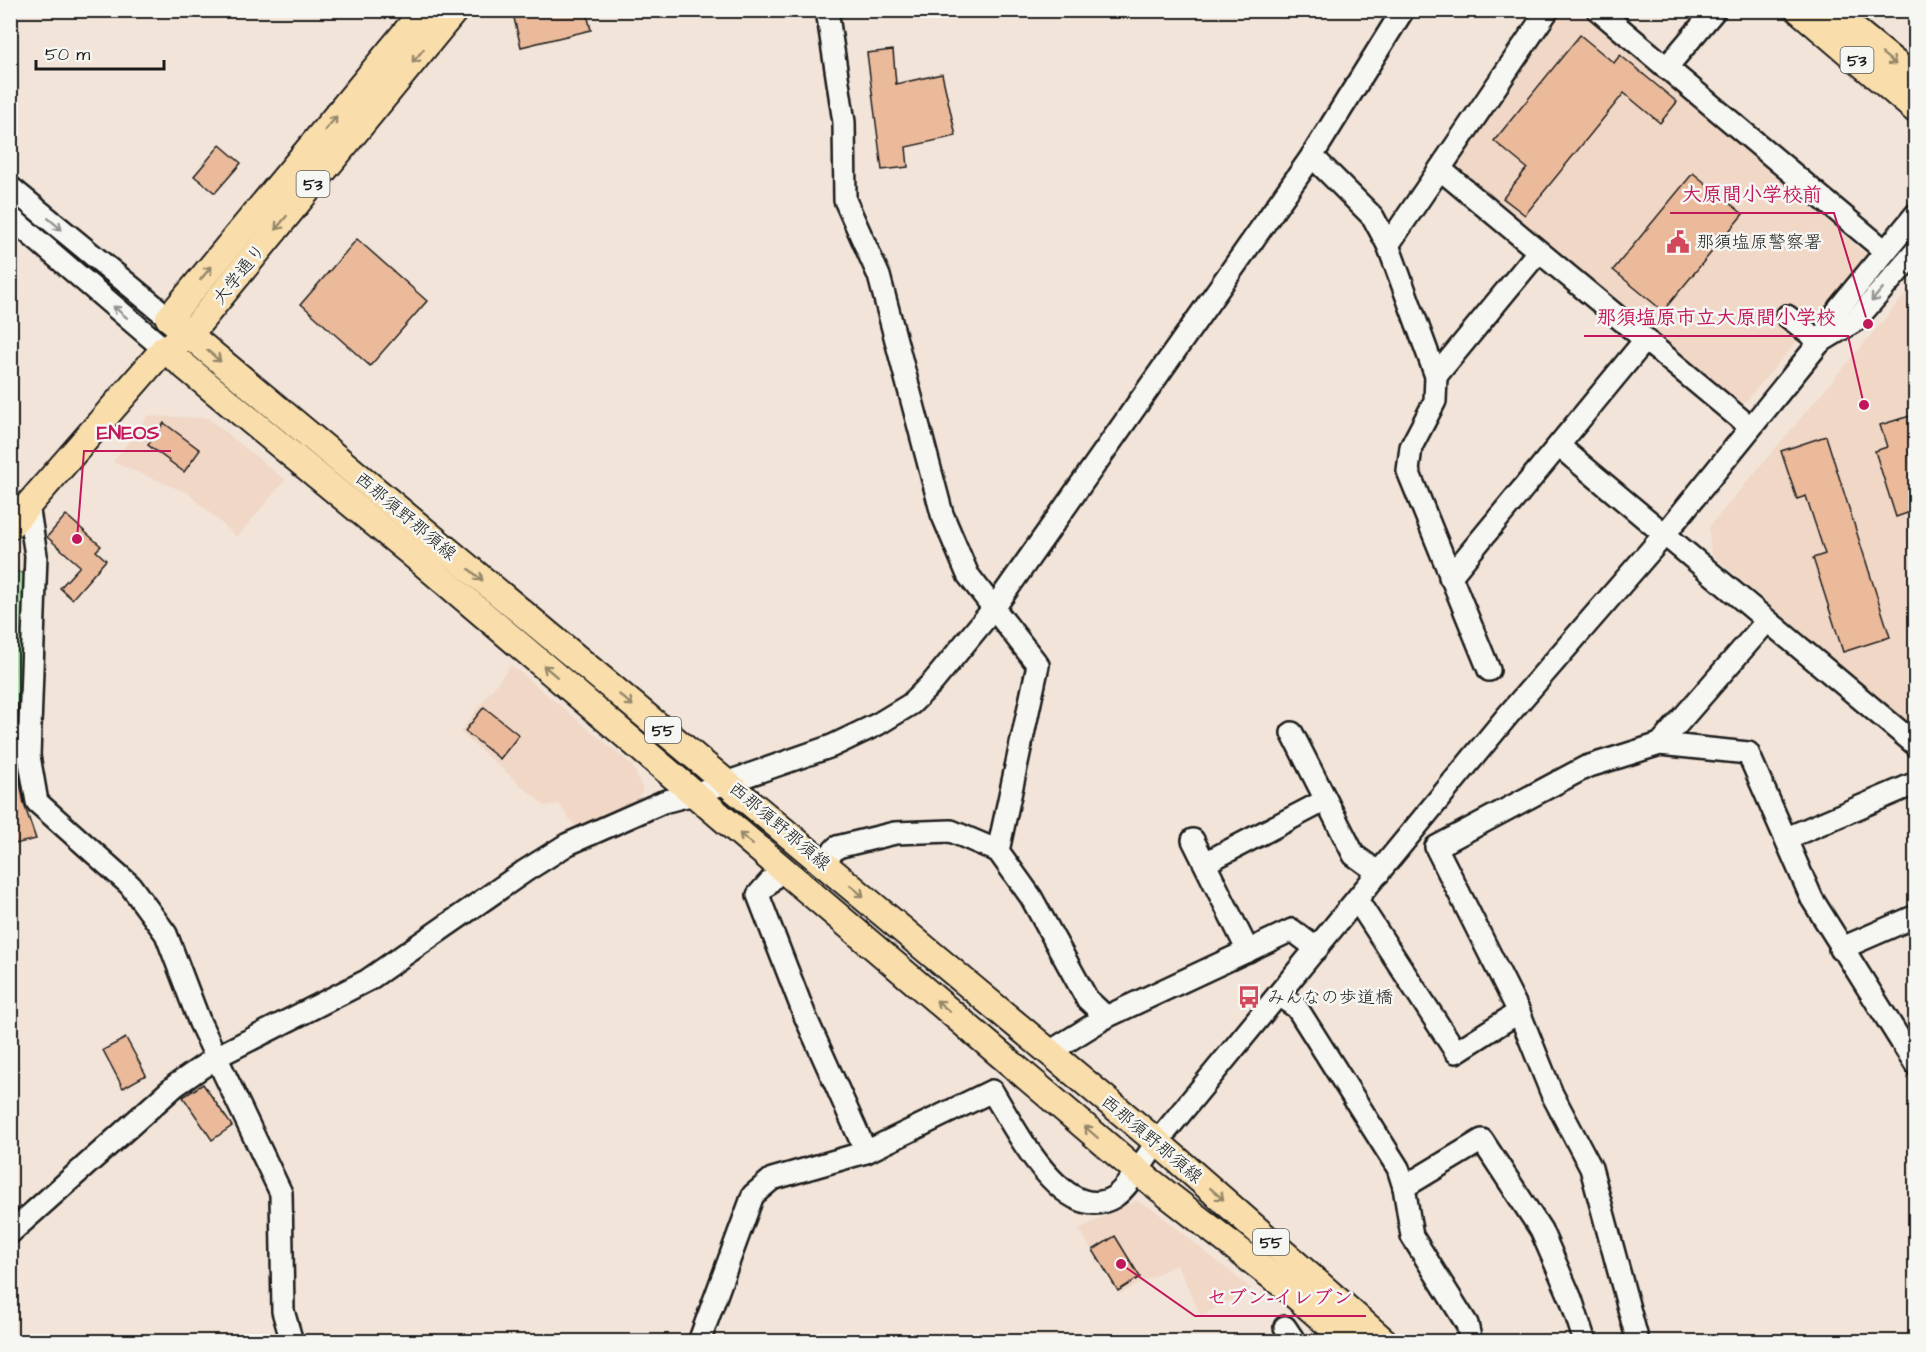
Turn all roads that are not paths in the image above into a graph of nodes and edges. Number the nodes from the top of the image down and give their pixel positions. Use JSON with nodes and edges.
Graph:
{"nodes":[{"id":1,"x":424,"y":10,"type":"edge"},
{"id":2,"x":455,"y":10,"type":"edge"},
{"id":3,"x":827,"y":10,"type":"edge"},
{"id":4,"x":1403,"y":10,"type":"edge"},
{"id":5,"x":1548,"y":10,"type":"edge"},
{"id":6,"x":1598,"y":10,"type":"edge"},
{"id":7,"x":1715,"y":10,"type":"edge"},
{"id":8,"x":1799,"y":10,"type":"edge"},
{"id":9,"x":1830,"y":10,"type":"edge"},
{"id":10,"x":1666,"y":68,"type":"junction"},
{"id":11,"x":1916,"y":80,"type":"edge"},
{"id":12,"x":1916,"y":110,"type":"edge"},
{"id":13,"x":1312,"y":156,"type":"junction"},
{"id":14,"x":1440,"y":169,"type":"junction"},
{"id":15,"x":10,"y":187,"type":"edge"},
{"id":16,"x":1916,"y":214,"type":"edge"},
{"id":17,"x":10,"y":217,"type":"edge"},
{"id":18,"x":1388,"y":245,"type":"junction"},
{"id":19,"x":1886,"y":251,"type":"junction"},
{"id":20,"x":1916,"y":251,"type":"edge"},
{"id":21,"x":1538,"y":252,"type":"junction"},
{"id":22,"x":1788,"y":316,"type":"dead end"},
{"id":23,"x":169,"y":318,"type":"junction"},
{"id":24,"x":189,"y":335,"type":"junction"},
{"id":25,"x":1646,"y":339,"type":"junction"},
{"id":26,"x":1820,"y":342,"type":"junction"},
{"id":27,"x":164,"y":350,"type":"junction"},
{"id":28,"x":1436,"y":376,"type":"junction"},
{"id":29,"x":1750,"y":427,"type":"junction"},
{"id":30,"x":1558,"y":446,"type":"junction"},
{"id":31,"x":28,"y":505,"type":"junction"},
{"id":32,"x":10,"y":526,"type":"edge"},
{"id":33,"x":1664,"y":535,"type":"junction"},
{"id":34,"x":1450,"y":577,"type":"junction"},
{"id":35,"x":994,"y":608,"type":"junction"},
{"id":36,"x":1767,"y":621,"type":"junction"},
{"id":37,"x":1489,"y":670,"type":"dead end"},
{"id":38,"x":10,"y":732,"type":"edge"},
{"id":39,"x":1292,"y":733,"type":"dead end"},
{"id":40,"x":1660,"y":744,"type":"junction"},
{"id":41,"x":1916,"y":745,"type":"edge"},
{"id":42,"x":29,"y":756,"type":"junction"},
{"id":43,"x":728,"y":782,"type":"junction"},
{"id":44,"x":1916,"y":783,"type":"edge"},
{"id":45,"x":694,"y":794,"type":"junction"},
{"id":46,"x":1326,"y":800,"type":"junction"},
{"id":47,"x":1787,"y":838,"type":"junction"},
{"id":48,"x":1193,"y":840,"type":"dead end"},
{"id":49,"x":998,"y":851,"type":"junction"},
{"id":50,"x":823,"y":862,"type":"junction"},
{"id":51,"x":1205,"y":863,"type":"junction"},
{"id":52,"x":781,"y":869,"type":"junction"},
{"id":53,"x":1379,"y":873,"type":"junction"},
{"id":54,"x":1357,"y":900,"type":"junction"},
{"id":55,"x":1916,"y":916,"type":"edge"},
{"id":56,"x":1317,"y":949,"type":"junction"},
{"id":57,"x":1840,"y":949,"type":"junction"},
{"id":58,"x":1248,"y":951,"type":"junction"},
{"id":59,"x":1279,"y":995,"type":"junction"},
{"id":60,"x":1519,"y":1012,"type":"junction"},
{"id":61,"x":1106,"y":1017,"type":"junction"},
{"id":62,"x":1048,"y":1053,"type":"junction"},
{"id":63,"x":218,"y":1056,"type":"junction"},
{"id":64,"x":1914,"y":1060,"type":"edge"},
{"id":65,"x":1157,"y":1142,"type":"junction"},
{"id":66,"x":866,"y":1152,"type":"junction"},
{"id":67,"x":1136,"y":1170,"type":"junction"},
{"id":68,"x":1404,"y":1187,"type":"junction"},
{"id":69,"x":10,"y":1233,"type":"edge"},
{"id":70,"x":292,"y":1341,"type":"edge"},
{"id":71,"x":699,"y":1341,"type":"edge"},
{"id":72,"x":1349,"y":1341,"type":"edge"},
{"id":73,"x":1385,"y":1341,"type":"edge"},
{"id":74,"x":1471,"y":1341,"type":"edge"},
{"id":75,"x":1585,"y":1341,"type":"edge"},
{"id":76,"x":1638,"y":1341,"type":"edge"}],
"edges":[{"from":23,"to":1,"type":"main road","name":"大学通り","number":"53","one_way":true},
{"from":2,"to":24,"type":"main road","name":"大学通り","number":"53","one_way":true},
{"from":3,"to":35,"type":"street"},
{"from":4,"to":13,"type":"street"},
{"from":5,"to":14,"type":"street"},
{"from":6,"to":10,"type":"street"},
{"from":7,"to":10,"type":"street"},
{"from":8,"to":12,"type":"main road","number":"53"},
{"from":9,"to":11,"type":"main road","number":"53","one_way":true},
{"from":10,"to":19,"type":"street"},
{"from":13,"to":18,"type":"street"},
{"from":13,"to":35,"type":"street"},
{"from":14,"to":18,"type":"street"},
{"from":14,"to":21,"type":"street"},
{"from":15,"to":23,"type":"street","one_way":true},
{"from":16,"to":19,"type":"street"},
{"from":27,"to":17,"type":"street","one_way":true},
{"from":18,"to":28,"type":"street"},
{"from":19,"to":26,"type":"street"},
{"from":20,"to":26,"type":"street","one_way":true},
{"from":21,"to":25,"type":"street"},
{"from":21,"to":28,"type":"street"},
{"from":22,"to":26,"type":"street"},
{"from":23,"to":24,"type":"main road","name":"西那須野那須線","number":"55"},
{"from":23,"to":27,"type":"main road"},
{"from":24,"to":27,"type":"main road","name":"大学通り","number":"53"},
{"from":24,"to":43,"type":"main road","name":"西那須野那須線","number":"55","one_way":true},
{"from":25,"to":29,"type":"street"},
{"from":25,"to":30,"type":"street"},
{"from":26,"to":29,"type":"street"},
{"from":27,"to":31,"type":"main road","name":"大学通り","number":"53"},
{"from":45,"to":27,"type":"main road","name":"西那須野那須線","number":"55","one_way":true},
{"from":28,"to":34,"type":"street"},
{"from":29,"to":33,"type":"street"},
{"from":30,"to":33,"type":"street"},
{"from":30,"to":34,"type":"street"},
{"from":31,"to":32,"type":"main road","name":"大学通り","number":"53"},
{"from":31,"to":42,"type":"street"},
{"from":33,"to":36,"type":"street"},
{"from":33,"to":53,"type":"street"},
{"from":34,"to":37,"type":"street"},
{"from":35,"to":43,"type":"street"},
{"from":35,"to":49,"type":"street"},
{"from":36,"to":40,"type":"street"},
{"from":36,"to":41,"type":"street"},
{"from":38,"to":42,"type":"street"},
{"from":39,"to":46,"type":"street"},
{"from":40,"to":47,"type":"street"},
{"from":40,"to":60,"type":"street"},
{"from":42,"to":63,"type":"street"},
{"from":43,"to":45,"type":"street"},
{"from":43,"to":50,"type":"main road","name":"西那須野那須線","number":"55"},
{"from":44,"to":47,"type":"street"},
{"from":52,"to":45,"type":"main road","name":"西那須野那須線","number":"55","one_way":true},
{"from":45,"to":63,"type":"street"},
{"from":46,"to":51,"type":"street"},
{"from":46,"to":53,"type":"street"},
{"from":47,"to":57,"type":"street"},
{"from":48,"to":51,"type":"street"},
{"from":49,"to":50,"type":"street"},
{"from":49,"to":61,"type":"street"},
{"from":50,"to":62,"type":"main road","name":"西那須野那須線","number":"55","one_way":true},
{"from":51,"to":58,"type":"street"},
{"from":52,"to":66,"type":"street"},
{"from":67,"to":52,"type":"main road","name":"西那須野那須線","number":"55","one_way":true},
{"from":53,"to":54,"type":"street"},
{"from":54,"to":56,"type":"street"},
{"from":54,"to":60,"type":"street"},
{"from":55,"to":57,"type":"street"},
{"from":56,"to":58,"type":"street"},
{"from":56,"to":59,"type":"street"},
{"from":57,"to":64,"type":"street"},
{"from":58,"to":61,"type":"street"},
{"from":59,"to":65,"type":"street"},
{"from":59,"to":68,"type":"street"},
{"from":60,"to":76,"type":"street"},
{"from":61,"to":62,"type":"street"},
{"from":62,"to":65,"type":"main road","name":"西那須野那須線","number":"55"},
{"from":63,"to":69,"type":"street"},
{"from":63,"to":70,"type":"street"},
{"from":65,"to":67,"type":"street"},
{"from":65,"to":73,"type":"main road","name":"西那須野那須線","number":"55","one_way":true},
{"from":66,"to":67,"type":"street"},
{"from":66,"to":71,"type":"street"},
{"from":67,"to":72,"type":"main road","name":"西那須野那須線","number":"55"},
{"from":68,"to":74,"type":"street"},
{"from":68,"to":75,"type":"street"}]}
